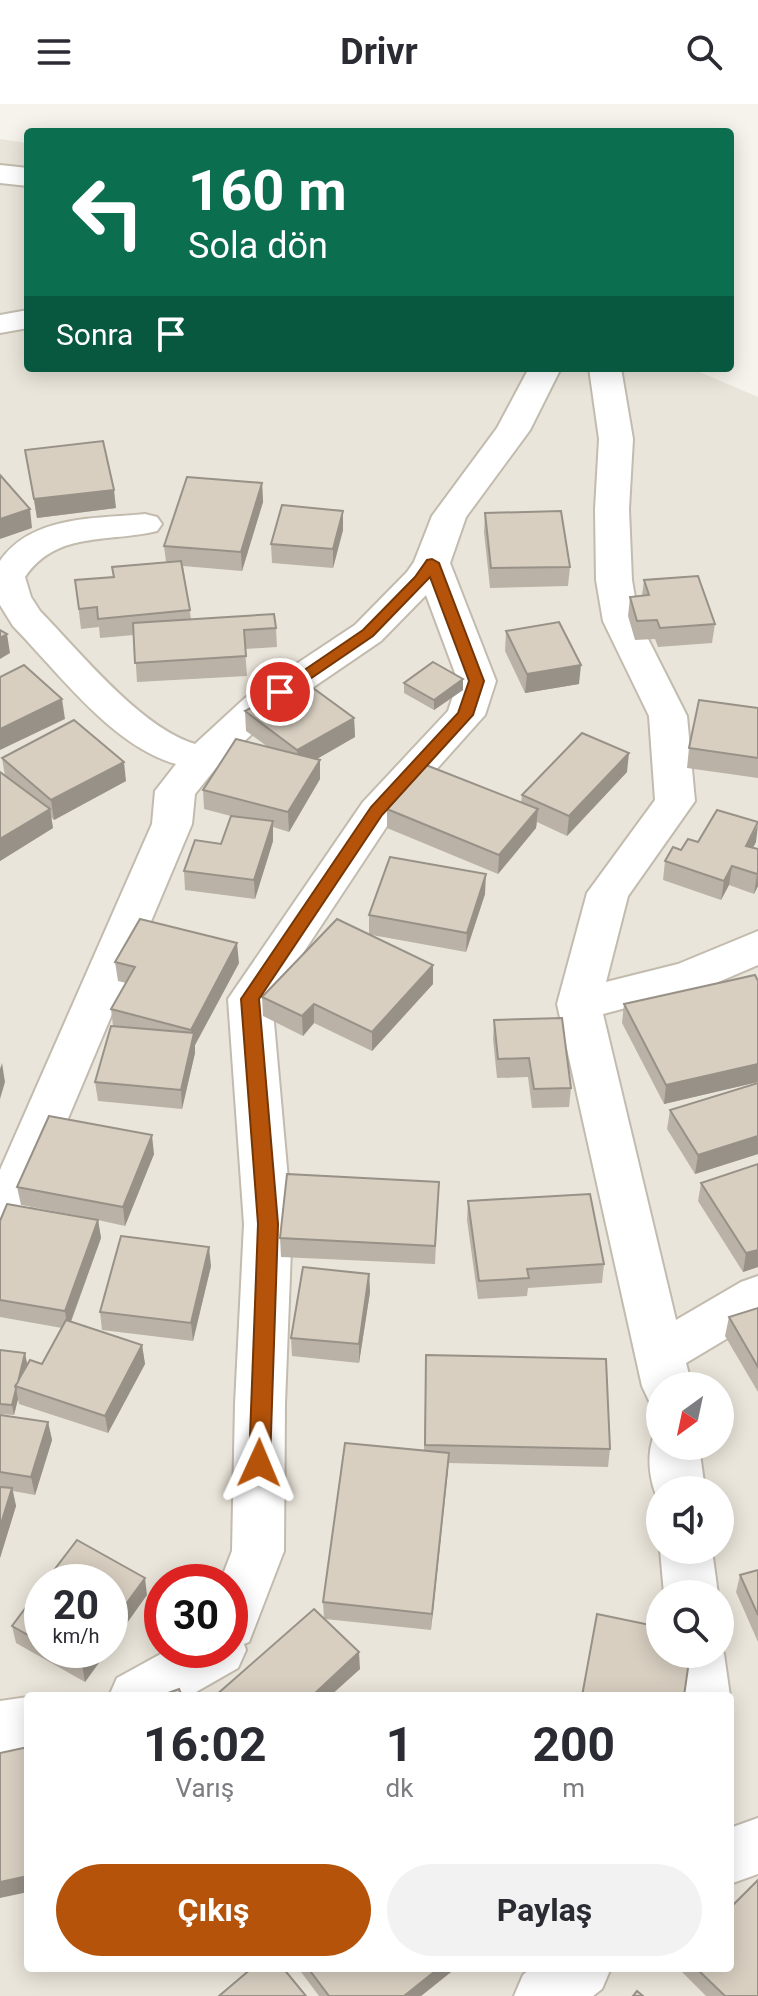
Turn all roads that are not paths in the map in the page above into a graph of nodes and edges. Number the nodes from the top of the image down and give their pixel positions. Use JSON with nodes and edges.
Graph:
{"nodes":[{"id":1,"x":0,"y":174,"type":"edge"},
{"id":2,"x":24,"y":177,"type":"edge"},
{"id":3,"x":24,"y":320,"type":"edge"},
{"id":4,"x":0,"y":324,"type":"edge"},
{"id":5,"x":543,"y":372,"type":"edge"},
{"id":6,"x":606,"y":372,"type":"edge"},
{"id":7,"x":145,"y":524,"type":"dead end"},
{"id":8,"x":432,"y":563,"type":"junction"},
{"id":9,"x":202,"y":759,"type":"junction"},
{"id":10,"x":758,"y":946,"type":"edge"},
{"id":11,"x":579,"y":1004,"type":"junction"},
{"id":12,"x":0,"y":1223,"type":"edge"},
{"id":13,"x":758,"y":1296,"type":"edge"},
{"id":14,"x":663,"y":1370,"type":"edge"},
{"id":15,"x":248,"y":1577,"type":"edge"},
{"id":16,"x":187,"y":1668,"type":"edge"},
{"id":17,"x":699,"y":1668,"type":"edge"},
{"id":18,"x":144,"y":1692,"type":"edge"},
{"id":19,"x":702,"y":1692,"type":"edge"},
{"id":20,"x":24,"y":1724,"type":"edge"},
{"id":21,"x":0,"y":1727,"type":"edge"},
{"id":22,"x":758,"y":1846,"type":"edge"},
{"id":23,"x":734,"y":1855,"type":"edge"},
{"id":24,"x":576,"y":1972,"type":"edge"},
{"id":25,"x":544,"y":1996,"type":"edge"}],
"edges":[{"from":1,"to":2,"type":"street"},
{"from":3,"to":4,"type":"street"},
{"from":5,"to":8,"type":"street"},
{"from":6,"to":11,"type":"street"},
{"from":7,"to":9,"type":"street"},
{"from":8,"to":9,"type":"street"},
{"from":8,"to":15,"type":"street"},
{"from":9,"to":12,"type":"street"},
{"from":10,"to":11,"type":"street"},
{"from":11,"to":14,"type":"street"},
{"from":13,"to":14,"type":"street"},
{"from":16,"to":18,"type":"street"},
{"from":17,"to":19,"type":"street"},
{"from":20,"to":21,"type":"street"},
{"from":22,"to":23,"type":"street"},
{"from":24,"to":25,"type":"street"}]}
